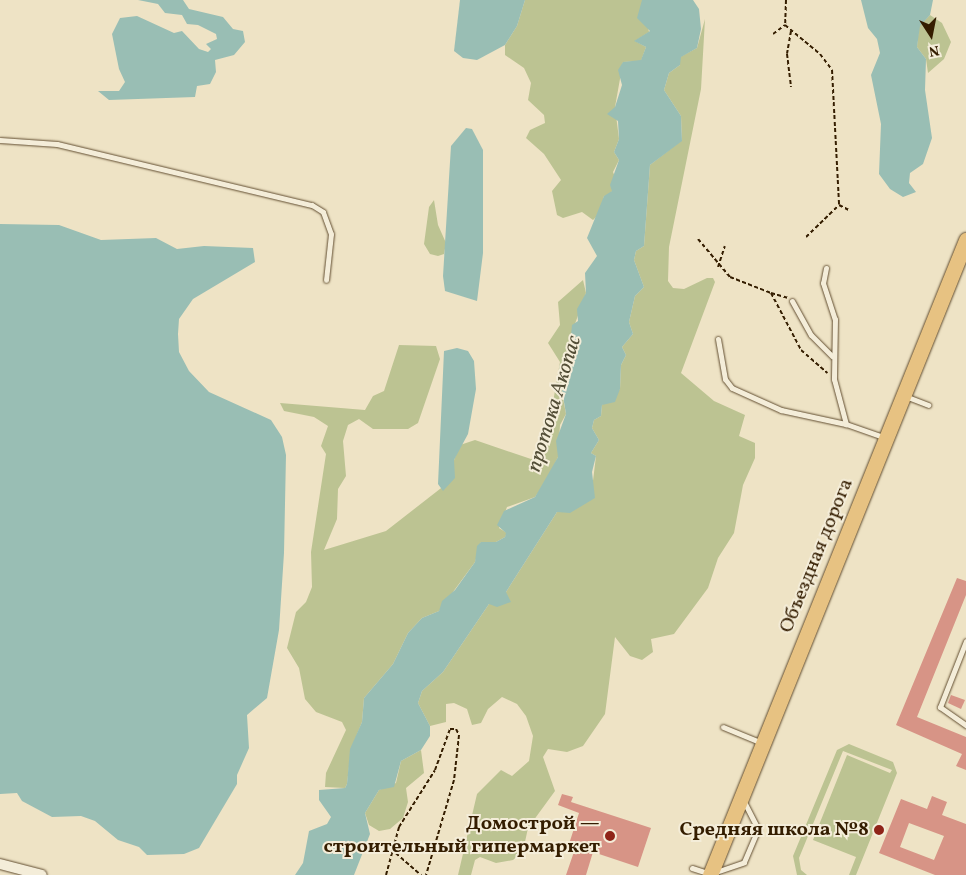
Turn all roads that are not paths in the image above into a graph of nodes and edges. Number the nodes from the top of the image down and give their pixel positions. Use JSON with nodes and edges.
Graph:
{"nodes":[{"id":1,"x":0,"y":140,"type":"edge"},
{"id":2,"x":966,"y":226,"type":"edge"},
{"id":3,"x":964,"y":249,"type":"edge"},
{"id":4,"x":826,"y":268,"type":"dead end"},
{"id":5,"x":326,"y":280,"type":"dead end"},
{"id":6,"x":792,"y":302,"type":"road end"},
{"id":7,"x":718,"y":338,"type":"dead end"},
{"id":8,"x":832,"y":356,"type":"junction"},
{"id":9,"x":903,"y":395,"type":"junction"},
{"id":10,"x":928,"y":405,"type":"dead end"},
{"id":11,"x":846,"y":424,"type":"junction"},
{"id":12,"x":886,"y":438,"type":"junction"},
{"id":13,"x":966,"y":641,"type":"edge"},
{"id":14,"x":966,"y":724,"type":"edge"},
{"id":15,"x":723,"y":727,"type":"dead end"},
{"id":16,"x":762,"y":744,"type":"junction"},
{"id":17,"x":741,"y":797,"type":"junction"},
{"id":18,"x":0,"y":864,"type":"edge"},
{"id":19,"x":692,"y":868,"type":"dead end"},
{"id":20,"x":13,"y":871,"type":"edge"},
{"id":21,"x":42,"y":875,"type":"edge"},
{"id":22,"x":710,"y":875,"type":"edge"}],
"edges":[{"from":1,"to":5,"type":"lane"},
{"from":2,"to":3,"type":"main road","name":"Объездная дорога"},
{"from":3,"to":9,"type":"main road","name":"Объездная дорога"},
{"from":4,"to":8,"type":"lane"},
{"from":6,"to":8,"type":"lane"},
{"from":7,"to":11,"type":"lane"},
{"from":8,"to":11,"type":"lane"},
{"from":9,"to":10,"type":"lane"},
{"from":9,"to":12,"type":"main road","name":"Объездная дорога"},
{"from":11,"to":12,"type":"lane"},
{"from":12,"to":16,"type":"main road","name":"Объездная дорога"},
{"from":13,"to":14,"type":"lane"},
{"from":15,"to":16,"type":"lane"},
{"from":16,"to":17,"type":"main road","name":"Объездная дорога"},
{"from":17,"to":22,"type":"main road","name":"Объездная дорога"},
{"from":17,"to":22,"type":"lane"},
{"from":18,"to":20,"type":"street"},
{"from":19,"to":22,"type":"lane"},
{"from":20,"to":21,"type":"street"}]}
